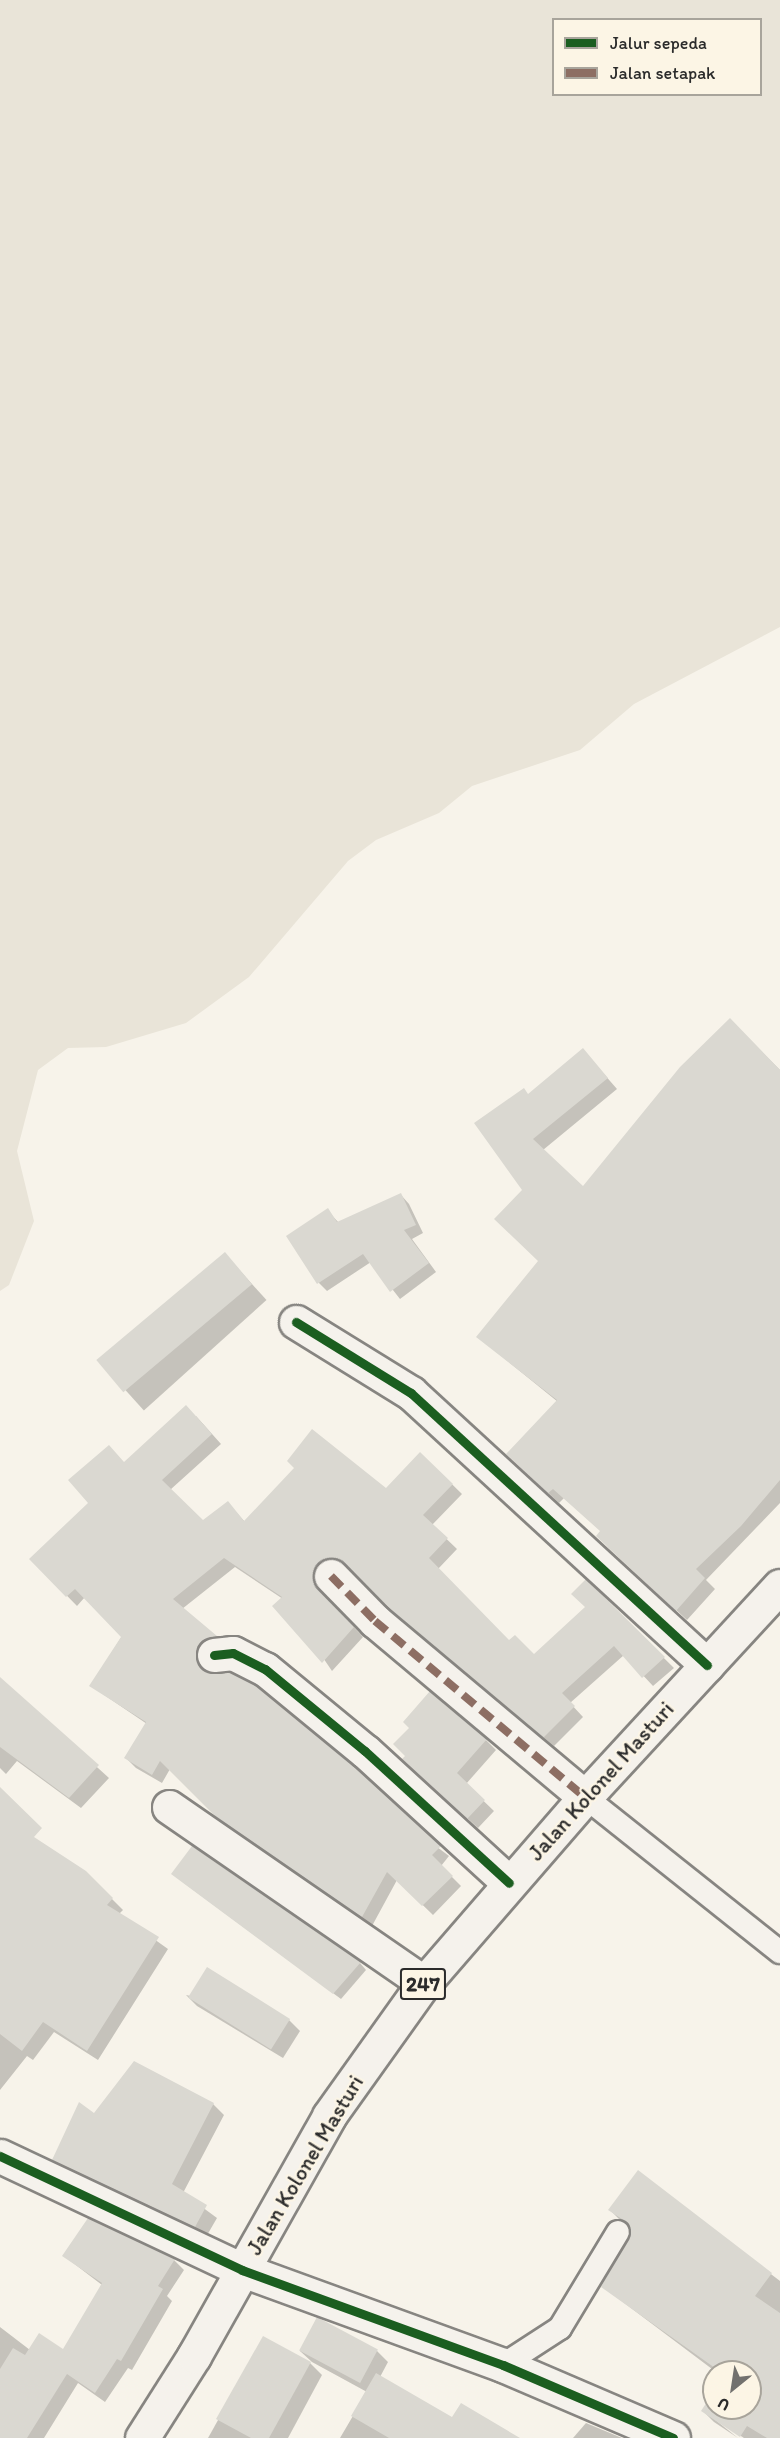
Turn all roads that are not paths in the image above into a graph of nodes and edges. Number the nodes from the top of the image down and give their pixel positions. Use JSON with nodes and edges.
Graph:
{"nodes":[{"id":1,"x":296,"y":1322,"type":"dead end"},
{"id":2,"x":331,"y":1576,"type":"dead end"},
{"id":3,"x":780,"y":1586,"type":"edge"},
{"id":4,"x":214,"y":1655,"type":"dead end"},
{"id":5,"x":707,"y":1665,"type":"junction"},
{"id":6,"x":585,"y":1797,"type":"junction"},
{"id":7,"x":169,"y":1806,"type":"dead end"},
{"id":8,"x":509,"y":1883,"type":"junction"},
{"id":9,"x":780,"y":1952,"type":"edge"},
{"id":10,"x":424,"y":1983,"type":"junction"},
{"id":11,"x":0,"y":2156,"type":"edge"},
{"id":12,"x":618,"y":2232,"type":"dead end"},
{"id":13,"x":242,"y":2270,"type":"junction"},
{"id":14,"x":503,"y":2365,"type":"junction"},
{"id":15,"x":142,"y":2438,"type":"edge"},
{"id":16,"x":673,"y":2438,"type":"edge"}],
"edges":[{"from":1,"to":5,"type":"street"},
{"from":2,"to":6,"type":"street"},
{"from":3,"to":5,"type":"street","name":"Jalan Kolonel Masturi","number":"247"},
{"from":4,"to":8,"type":"street"},
{"from":5,"to":6,"type":"street","name":"Jalan Kolonel Masturi","number":"247"},
{"from":6,"to":8,"type":"street","name":"Jalan Kolonel Masturi","number":"247"},
{"from":6,"to":9,"type":"lane"},
{"from":7,"to":10,"type":"street"},
{"from":8,"to":10,"type":"street","name":"Jalan Kolonel Masturi","number":"247"},
{"from":10,"to":13,"type":"street","name":"Jalan Kolonel Masturi","number":"247"},
{"from":11,"to":13,"type":"street"},
{"from":12,"to":14,"type":"lane"},
{"from":13,"to":14,"type":"street"},
{"from":13,"to":15,"type":"street","name":"Jalan Kolonel Masturi","number":"247"},
{"from":14,"to":16,"type":"street"}]}
